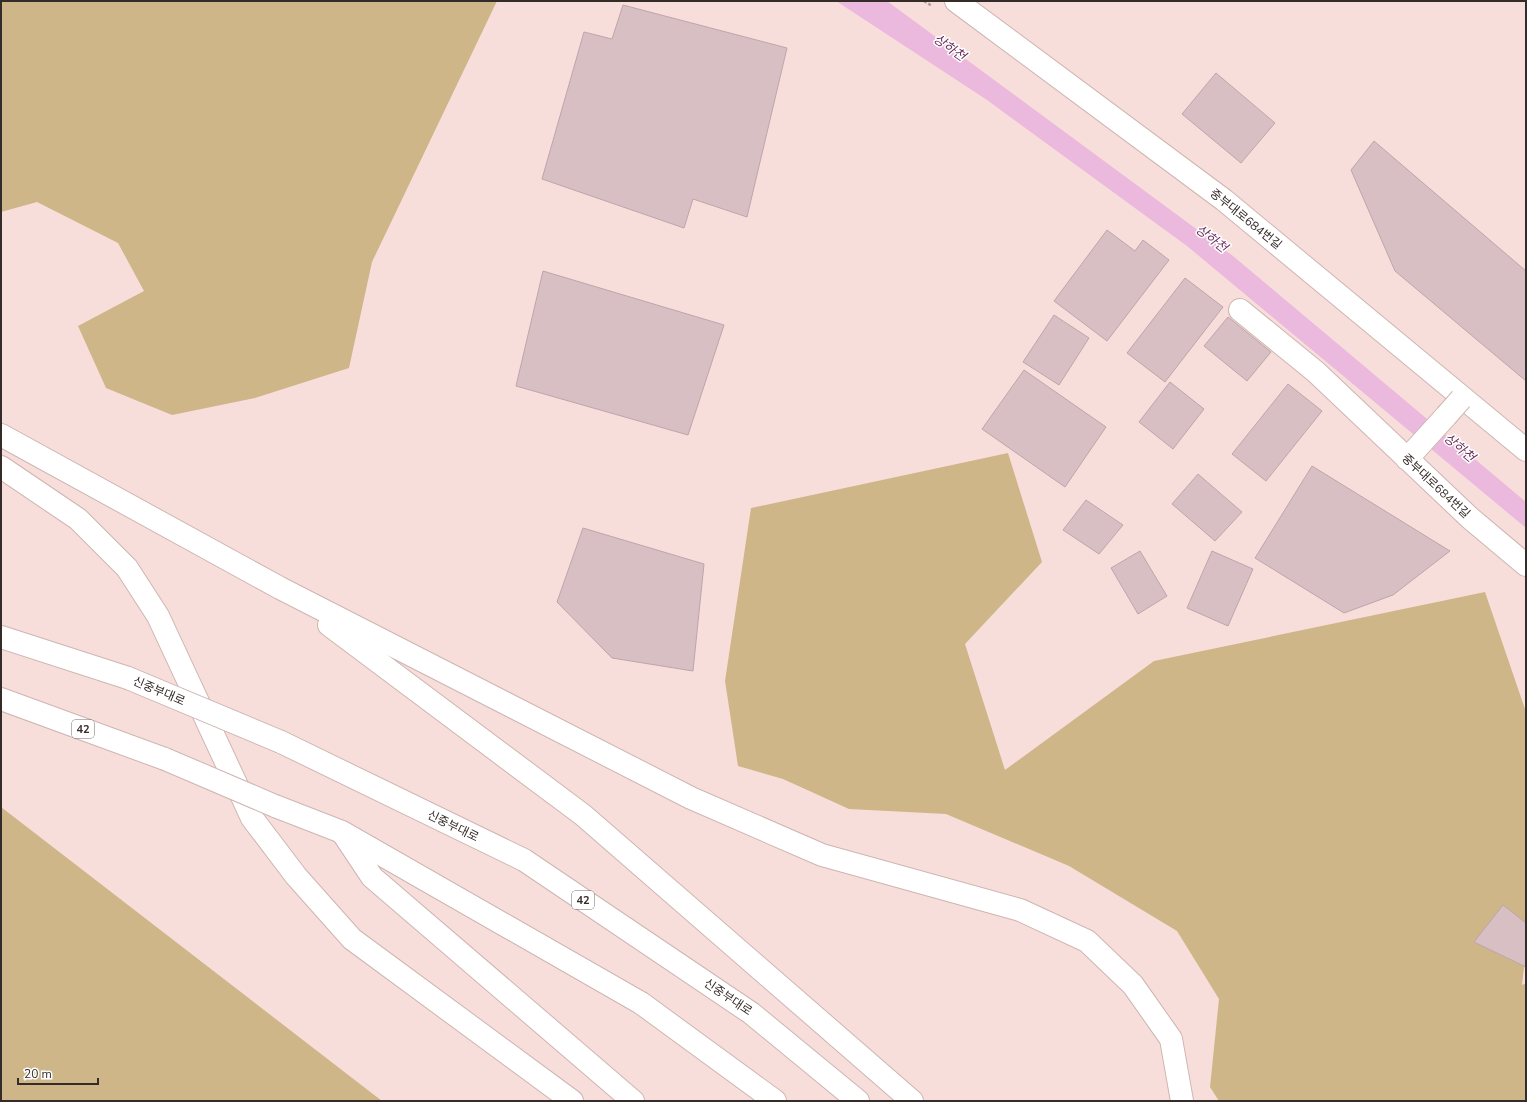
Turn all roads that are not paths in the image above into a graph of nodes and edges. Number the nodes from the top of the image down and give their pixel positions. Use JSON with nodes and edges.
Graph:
{"nodes":[{"id":1,"x":956,"y":1,"type":"edge"},
{"id":2,"x":1240,"y":310,"type":"dead end"},
{"id":3,"x":1462,"y":398,"type":"junction"},
{"id":4,"x":1,"y":435,"type":"edge"},
{"id":5,"x":1526,"y":450,"type":"edge"},
{"id":6,"x":1407,"y":459,"type":"junction"},
{"id":7,"x":1,"y":467,"type":"edge"},
{"id":8,"x":1526,"y":566,"type":"edge"},
{"id":9,"x":280,"y":588,"type":"junction"},
{"id":10,"x":1,"y":637,"type":"edge"},
{"id":11,"x":1,"y":699,"type":"edge"},
{"id":12,"x":342,"y":832,"type":"junction"},
{"id":13,"x":572,"y":1101,"type":"edge"},
{"id":14,"x":633,"y":1101,"type":"edge"},
{"id":15,"x":775,"y":1101,"type":"edge"},
{"id":16,"x":858,"y":1101,"type":"edge"},
{"id":17,"x":912,"y":1101,"type":"edge"},
{"id":18,"x":1182,"y":1101,"type":"edge"}],
"edges":[{"from":1,"to":3,"type":"main road","name":"중부대로684번길"},
{"from":2,"to":6,"type":"main road","name":"중부대로684번길"},
{"from":3,"to":5,"type":"main road","name":"중부대로684번길"},
{"from":3,"to":6,"type":"main road","bridge":true},
{"from":4,"to":9,"type":"main road"},
{"from":6,"to":8,"type":"main road","name":"중부대로684번길"},
{"from":7,"to":13,"type":"main road"},
{"from":9,"to":17,"type":"main road"},
{"from":9,"to":18,"type":"main road"},
{"from":10,"to":16,"type":"main road","name":"신중부대로","number":"42","bridge":true},
{"from":11,"to":12,"type":"main road","number":"42","bridge":true},
{"from":12,"to":14,"type":"main road"},
{"from":12,"to":15,"type":"main road","number":"42"}]}
